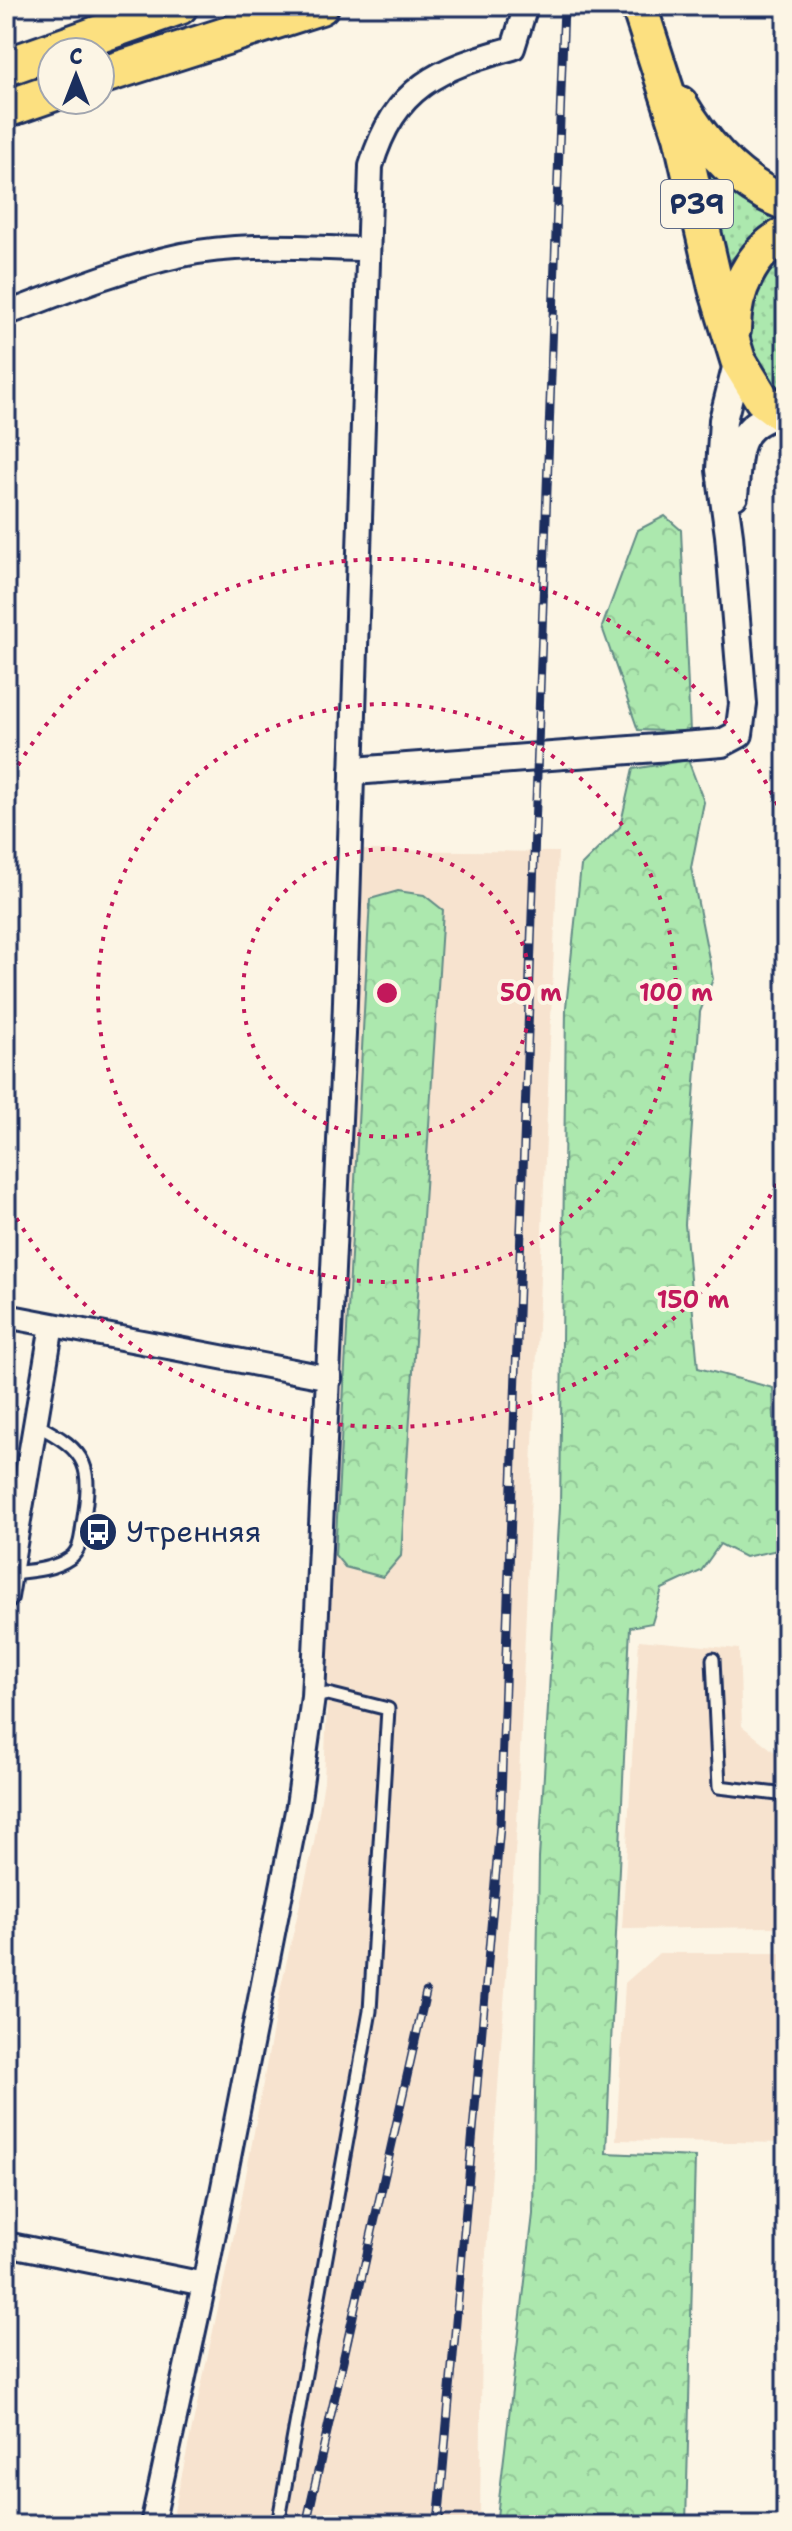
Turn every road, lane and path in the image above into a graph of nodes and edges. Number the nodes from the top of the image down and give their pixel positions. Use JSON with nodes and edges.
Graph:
{"nodes":[{"id":1,"x":179,"y":6,"type":"edge"},
{"id":2,"x":320,"y":6,"type":"edge"},
{"id":3,"x":526,"y":6,"type":"edge"},
{"id":4,"x":639,"y":6,"type":"edge"},
{"id":5,"x":6,"y":67,"type":"edge"},
{"id":6,"x":660,"y":70,"type":"junction"},
{"id":7,"x":116,"y":71,"type":"edge"},
{"id":8,"x":36,"y":99,"type":"edge"},
{"id":9,"x":6,"y":109,"type":"edge"},
{"id":10,"x":786,"y":203,"type":"edge"},
{"id":11,"x":786,"y":234,"type":"edge"},
{"id":12,"x":367,"y":249,"type":"junction"},
{"id":13,"x":6,"y":314,"type":"edge"},
{"id":14,"x":735,"y":349,"type":"junction"},
{"id":15,"x":783,"y":416,"type":"edge"},
{"id":16,"x":729,"y":535,"type":"junction"},
{"id":17,"x":354,"y":771,"type":"junction"},
{"id":18,"x":6,"y":1316,"type":"edge"},
{"id":19,"x":52,"y":1325,"type":"junction"},
{"id":20,"x":330,"y":1378,"type":"junction"},
{"id":21,"x":35,"y":1424,"type":"junction"},
{"id":22,"x":10,"y":1573,"type":"junction"},
{"id":23,"x":6,"y":1597,"type":"edge"},
{"id":24,"x":713,"y":1659,"type":"dead end"},
{"id":25,"x":313,"y":1697,"type":"junction"},
{"id":26,"x":786,"y":1795,"type":"edge"},
{"id":27,"x":6,"y":2244,"type":"edge"},
{"id":28,"x":204,"y":2284,"type":"junction"},
{"id":29,"x":152,"y":2525,"type":"edge"},
{"id":30,"x":278,"y":2525,"type":"edge"}],
"edges":[{"from":1,"to":5,"type":"highway"},
{"from":2,"to":7,"type":"highway"},
{"from":3,"to":12,"type":"street"},
{"from":4,"to":6,"type":"main road","number":"Р39"},
{"from":6,"to":10,"type":"main road","number":"Р39"},
{"from":6,"to":14,"type":"main road","number":"Р39"},
{"from":8,"to":9,"type":"highway"},
{"from":11,"to":14,"type":"main road","number":"Р39"},
{"from":12,"to":13,"type":"street"},
{"from":12,"to":17,"type":"street"},
{"from":14,"to":15,"type":"main road","number":"Р39"},
{"from":14,"to":16,"type":"street"},
{"from":15,"to":16,"type":"street"},
{"from":16,"to":17,"type":"street"},
{"from":17,"to":20,"type":"street"},
{"from":18,"to":19,"type":"street"},
{"from":19,"to":20,"type":"street"},
{"from":19,"to":21,"type":"street"},
{"from":20,"to":25,"type":"street"},
{"from":21,"to":22,"type":"street"},
{"from":21,"to":22,"type":"lane"},
{"from":22,"to":23,"type":"street"},
{"from":24,"to":26,"type":"lane"},
{"from":25,"to":28,"type":"street"},
{"from":25,"to":30,"type":"lane"},
{"from":27,"to":28,"type":"street"},
{"from":28,"to":29,"type":"street"}]}
